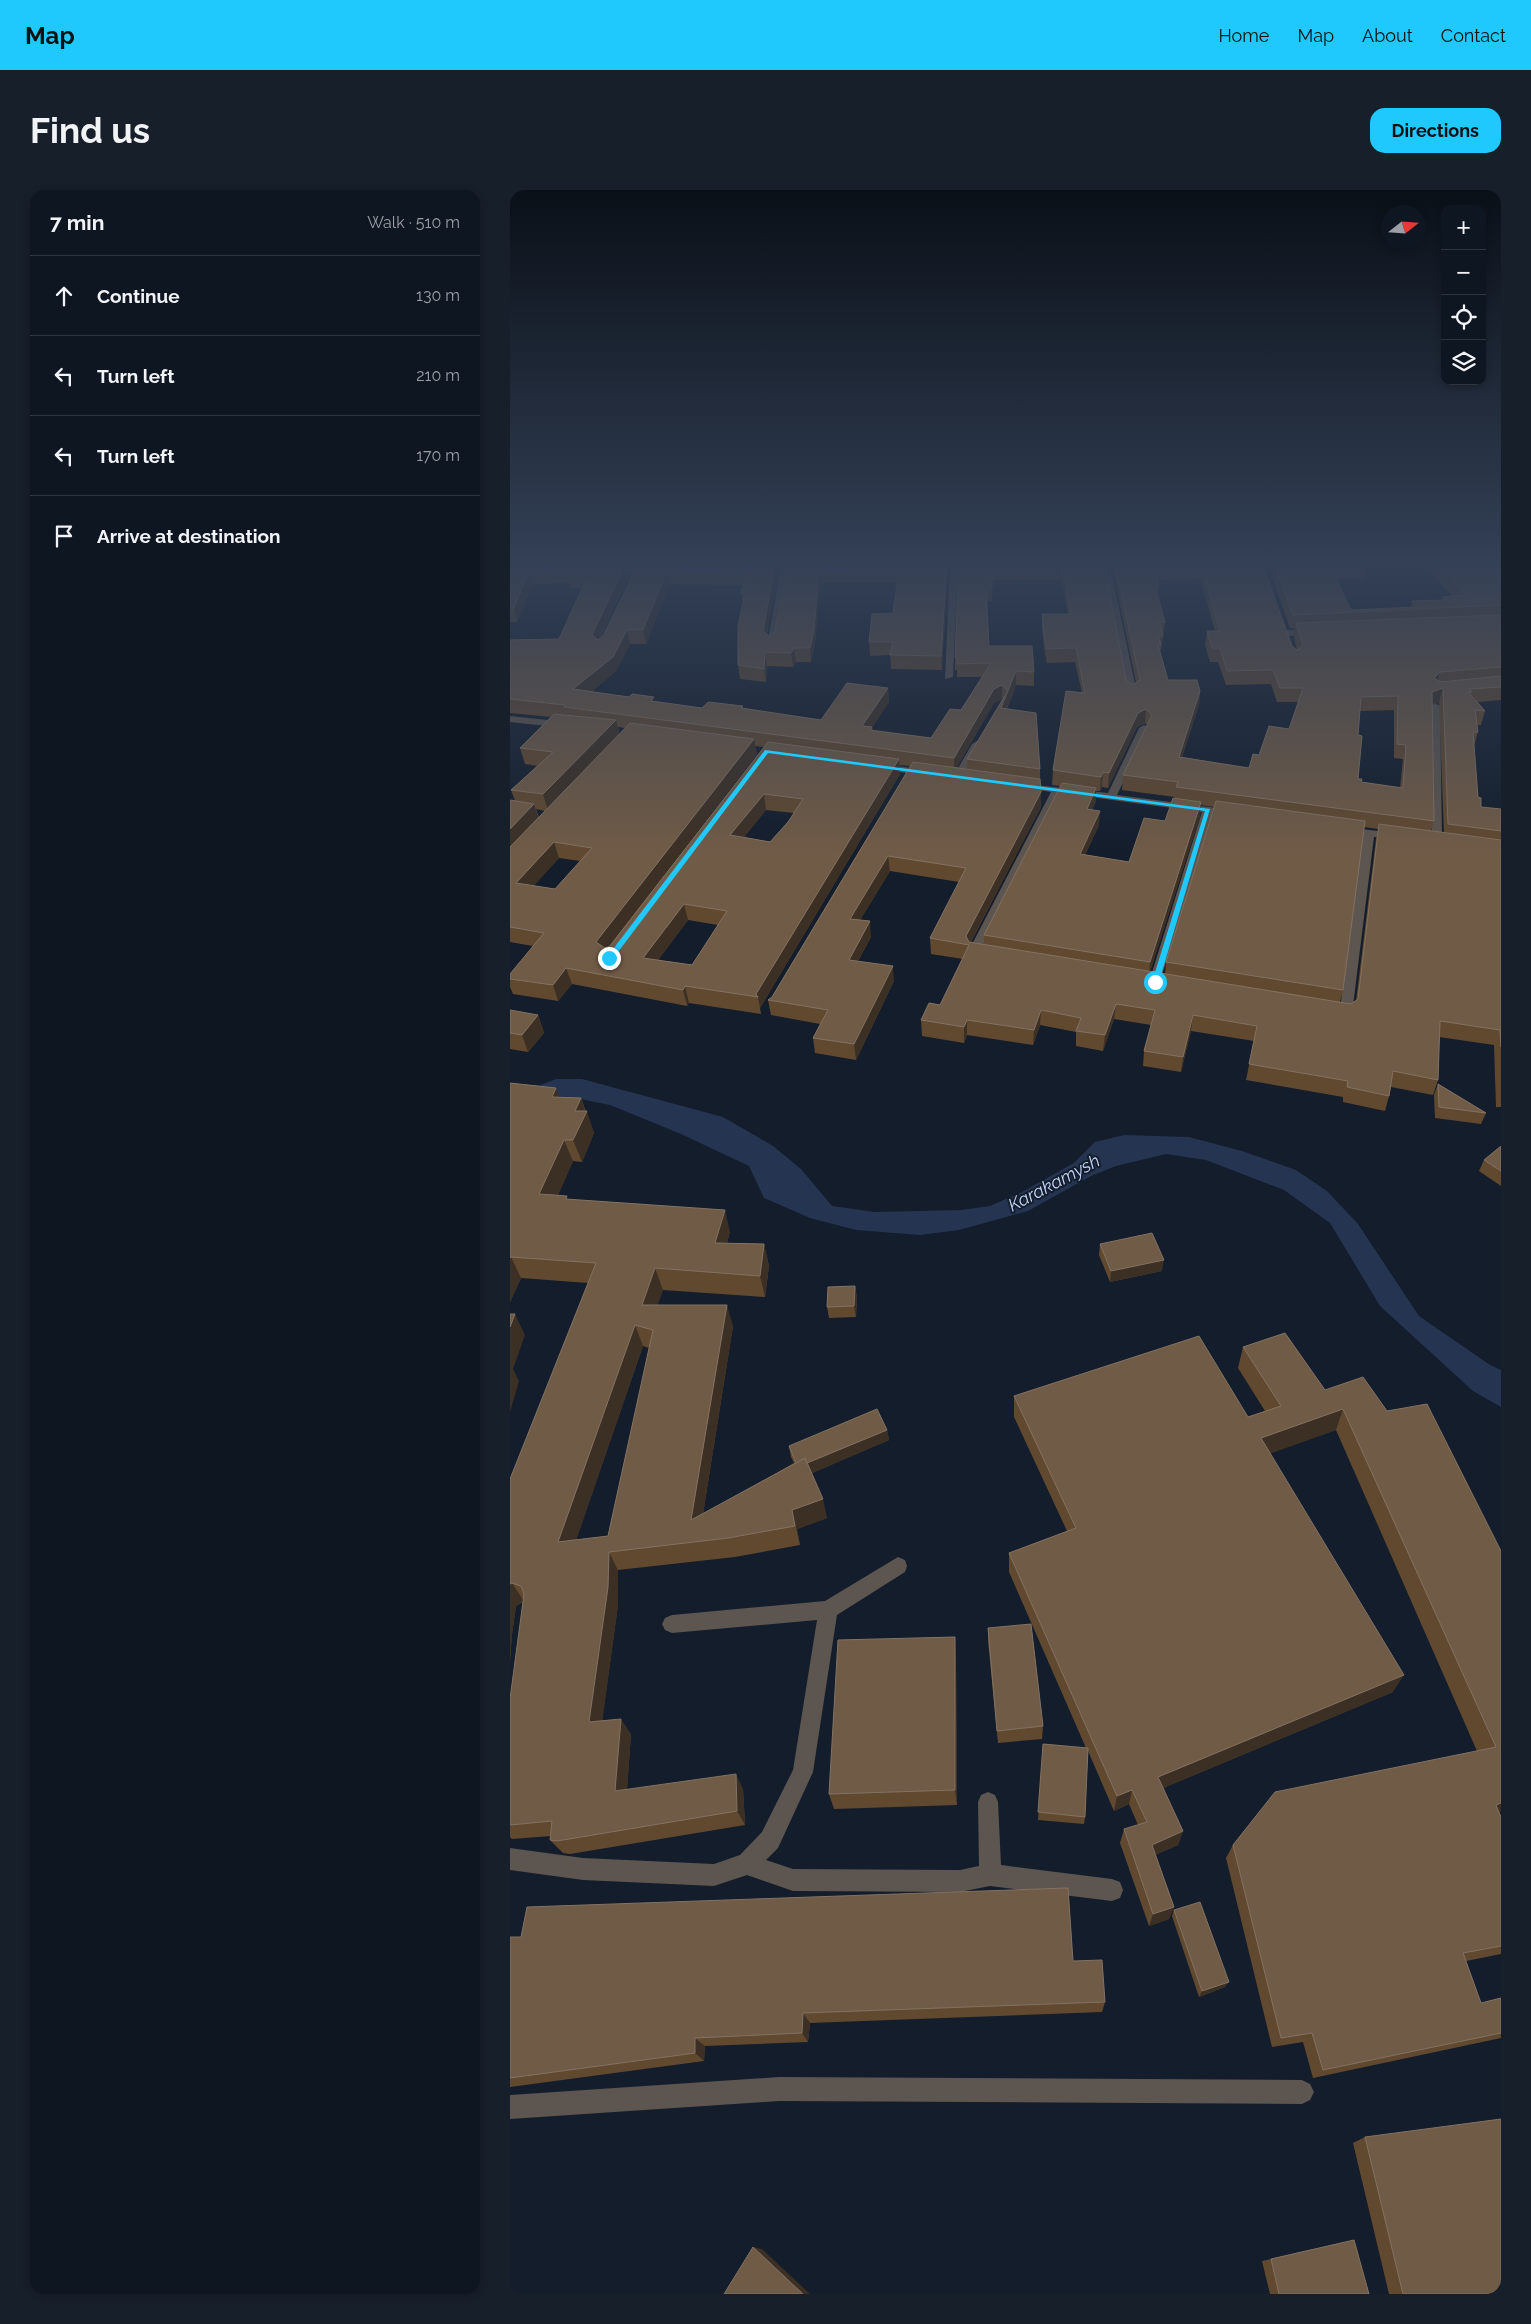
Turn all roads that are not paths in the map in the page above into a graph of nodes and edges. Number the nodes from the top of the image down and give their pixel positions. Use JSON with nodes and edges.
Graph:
{"nodes":[{"id":1,"x":949,"y":658,"type":"edge"},
{"id":2,"x":1125,"y":658,"type":"edge"},
{"id":3,"x":948,"y":677,"type":"dead end"},
{"id":4,"x":1132,"y":694,"type":"edge"},
{"id":5,"x":1435,"y":706,"type":"edge"},
{"id":6,"x":510,"y":719,"type":"edge"},
{"id":7,"x":577,"y":726,"type":"edge"},
{"id":8,"x":1144,"y":728,"type":"edge"},
{"id":9,"x":982,"y":736,"type":"edge"},
{"id":10,"x":872,"y":765,"type":"edge"},
{"id":11,"x":1012,"y":784,"type":"edge"},
{"id":12,"x":1057,"y":790,"type":"junction"},
{"id":13,"x":1111,"y":797,"type":"junction"},
{"id":14,"x":1208,"y":810,"type":"junction"},
{"id":15,"x":1246,"y":816,"type":"edge"},
{"id":16,"x":1331,"y":828,"type":"edge"},
{"id":17,"x":1369,"y":833,"type":"junction"},
{"id":18,"x":1408,"y":838,"type":"edge"},
{"id":19,"x":1437,"y":842,"type":"edge"},
{"id":20,"x":993,"y":955,"type":"edge"},
{"id":21,"x":1155,"y":982,"type":"edge"},
{"id":22,"x":1327,"y":1010,"type":"edge"},
{"id":23,"x":898,"y":1566,"type":"dead end"},
{"id":24,"x":828,"y":1610,"type":"junction"},
{"id":25,"x":672,"y":1624,"type":"dead end"},
{"id":26,"x":988,"y":1802,"type":"dead end"},
{"id":27,"x":510,"y":1859,"type":"edge"},
{"id":28,"x":747,"y":1864,"type":"junction"},
{"id":29,"x":990,"y":1875,"type":"junction"},
{"id":30,"x":1112,"y":1890,"type":"dead end"},
{"id":31,"x":1302,"y":2092,"type":"dead end"},
{"id":32,"x":510,"y":2107,"type":"edge"}],
"edges":[{"from":1,"to":3,"type":"street"},
{"from":2,"to":4,"type":"street"},
{"from":5,"to":19,"type":"street"},
{"from":6,"to":7,"type":"street"},
{"from":8,"to":13,"type":"street"},
{"from":9,"to":10,"type":"street"},
{"from":11,"to":12,"type":"street"},
{"from":12,"to":13,"type":"street"},
{"from":12,"to":20,"type":"street"},
{"from":13,"to":14,"type":"street"},
{"from":14,"to":15,"type":"street"},
{"from":14,"to":21,"type":"street"},
{"from":16,"to":17,"type":"street"},
{"from":17,"to":18,"type":"street"},
{"from":17,"to":22,"type":"street"},
{"from":23,"to":24,"type":"street"},
{"from":24,"to":25,"type":"street"},
{"from":24,"to":28,"type":"street"},
{"from":26,"to":29,"type":"street"},
{"from":27,"to":28,"type":"street"},
{"from":28,"to":29,"type":"street"},
{"from":29,"to":30,"type":"street"},
{"from":31,"to":32,"type":"street"}]}
